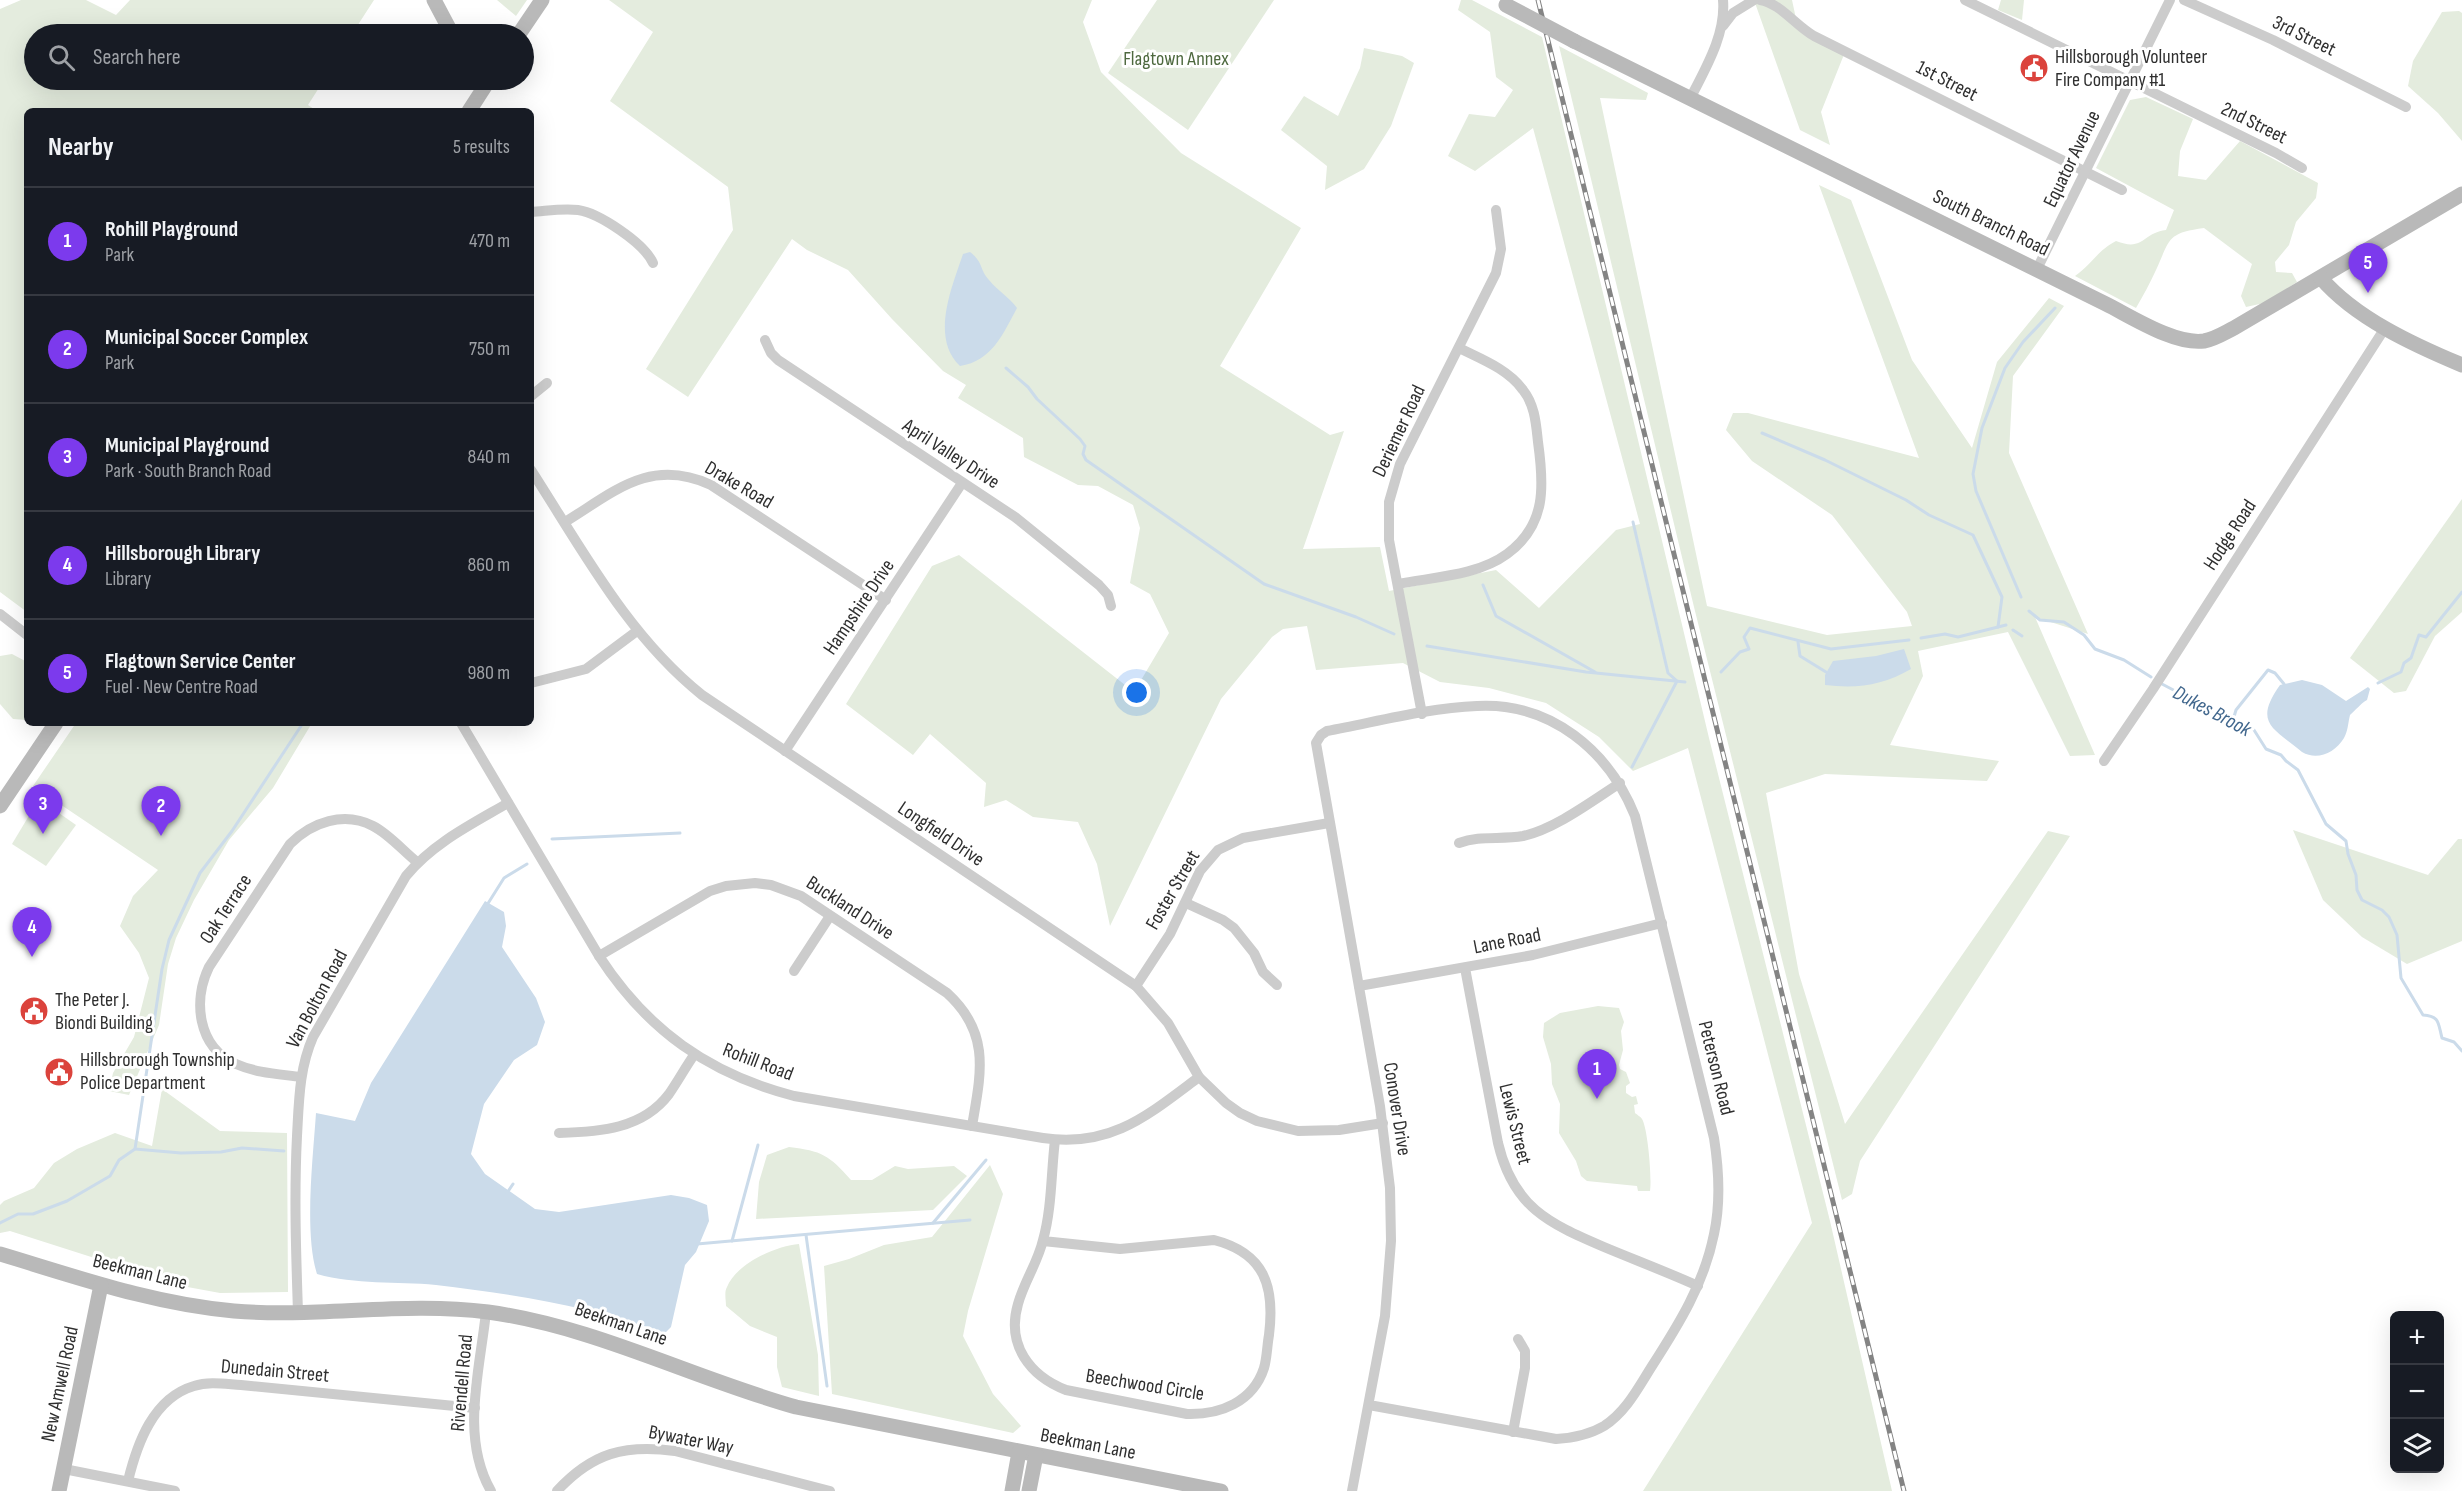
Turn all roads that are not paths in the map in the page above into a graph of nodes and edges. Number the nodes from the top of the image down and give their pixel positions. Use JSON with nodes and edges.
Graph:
{"nodes":[{"id":1,"x":434,"y":0,"type":"edge"},
{"id":2,"x":542,"y":0,"type":"edge"},
{"id":3,"x":1723,"y":0,"type":"edge"},
{"id":4,"x":1754,"y":0,"type":"edge"},
{"id":5,"x":1760,"y":0,"type":"edge"},
{"id":6,"x":1965,"y":0,"type":"edge"},
{"id":7,"x":2170,"y":0,"type":"edge"},
{"id":8,"x":2184,"y":0,"type":"edge"},
{"id":9,"x":1501,"y":2,"type":"edge"},
{"id":10,"x":447,"y":24,"type":"edge"},
{"id":11,"x":526,"y":24,"type":"edge"},
{"id":12,"x":1721,"y":28,"type":"junction"},
{"id":13,"x":2130,"y":82,"type":"junction"},
{"id":14,"x":483,"y":90,"type":"edge"},
{"id":15,"x":1690,"y":99,"type":"junction"},
{"id":16,"x":2406,"y":107,"type":"dead end"},
{"id":17,"x":471,"y":108,"type":"edge"},
{"id":18,"x":2301,"y":168,"type":"dead end"},
{"id":19,"x":2086,"y":171,"type":"junction"},
{"id":20,"x":2122,"y":190,"type":"dead end"},
{"id":21,"x":2462,"y":194,"type":"edge"},
{"id":22,"x":1496,"y":210,"type":"dead end"},
{"id":23,"x":534,"y":212,"type":"edge"},
{"id":24,"x":653,"y":262,"type":"dead end"},
{"id":25,"x":2037,"y":269,"type":"junction"},
{"id":26,"x":2321,"y":278,"type":"junction"},
{"id":27,"x":2385,"y":328,"type":"junction"},
{"id":28,"x":765,"y":340,"type":"dead end"},
{"id":29,"x":1459,"y":348,"type":"junction"},
{"id":30,"x":2462,"y":365,"type":"edge"},
{"id":31,"x":547,"y":383,"type":"dead end"},
{"id":32,"x":534,"y":394,"type":"edge"},
{"id":33,"x":534,"y":475,"type":"edge"},
{"id":34,"x":962,"y":483,"type":"junction"},
{"id":35,"x":565,"y":522,"type":"junction"},
{"id":36,"x":1398,"y":584,"type":"junction"},
{"id":37,"x":886,"y":600,"type":"junction"},
{"id":38,"x":1112,"y":606,"type":"dead end"},
{"id":39,"x":0,"y":614,"type":"edge"},
{"id":40,"x":637,"y":631,"type":"junction"},
{"id":41,"x":24,"y":632,"type":"edge"},
{"id":42,"x":534,"y":682,"type":"edge"},
{"id":43,"x":1422,"y":714,"type":"junction"},
{"id":44,"x":54,"y":726,"type":"edge"},
{"id":45,"x":463,"y":726,"type":"edge"},
{"id":46,"x":1321,"y":735,"type":"joint"},
{"id":47,"x":785,"y":751,"type":"junction"},
{"id":48,"x":2104,"y":762,"type":"dead end"},
{"id":49,"x":1620,"y":783,"type":"junction"},
{"id":50,"x":508,"y":803,"type":"junction"},
{"id":51,"x":0,"y":806,"type":"edge"},
{"id":52,"x":1329,"y":823,"type":"junction"},
{"id":53,"x":1459,"y":843,"type":"dead end"},
{"id":54,"x":417,"y":862,"type":"junction"},
{"id":55,"x":1186,"y":903,"type":"junction"},
{"id":56,"x":830,"y":916,"type":"junction"},
{"id":57,"x":1662,"y":924,"type":"junction"},
{"id":58,"x":599,"y":956,"type":"junction"},
{"id":59,"x":1465,"y":968,"type":"junction"},
{"id":60,"x":794,"y":971,"type":"dead end"},
{"id":61,"x":1277,"y":985,"type":"dead end"},
{"id":62,"x":1136,"y":986,"type":"junction"},
{"id":63,"x":1359,"y":986,"type":"junction"},
{"id":64,"x":694,"y":1054,"type":"junction"},
{"id":65,"x":301,"y":1077,"type":"junction"},
{"id":66,"x":1199,"y":1077,"type":"junction"},
{"id":67,"x":1383,"y":1123,"type":"junction"},
{"id":68,"x":972,"y":1125,"type":"junction"},
{"id":69,"x":559,"y":1133,"type":"dead end"},
{"id":70,"x":1055,"y":1140,"type":"junction"},
{"id":71,"x":1043,"y":1241,"type":"junction"},
{"id":72,"x":0,"y":1254,"type":"edge"},
{"id":73,"x":101,"y":1285,"type":"junction"},
{"id":74,"x":1698,"y":1286,"type":"junction"},
{"id":75,"x":298,"y":1312,"type":"junction"},
{"id":76,"x":486,"y":1312,"type":"junction"},
{"id":77,"x":1518,"y":1339,"type":"dead end"},
{"id":78,"x":1369,"y":1405,"type":"junction"},
{"id":79,"x":475,"y":1408,"type":"junction"},
{"id":80,"x":1513,"y":1432,"type":"junction"},
{"id":81,"x":1019,"y":1452,"type":"junction"},
{"id":82,"x":1036,"y":1455,"type":"junction"},
{"id":83,"x":64,"y":1468,"type":"junction"},
{"id":84,"x":128,"y":1481,"type":"junction"},
{"id":85,"x":823,"y":1490,"type":"edge"},
{"id":86,"x":59,"y":1491,"type":"edge"},
{"id":87,"x":175,"y":1491,"type":"edge"},
{"id":88,"x":491,"y":1491,"type":"edge"},
{"id":89,"x":557,"y":1491,"type":"edge"},
{"id":90,"x":1012,"y":1491,"type":"edge"},
{"id":91,"x":1029,"y":1491,"type":"edge"},
{"id":92,"x":1221,"y":1491,"type":"edge"},
{"id":93,"x":1352,"y":1491,"type":"edge"}],
"edges":[{"from":1,"to":10,"type":"street"},
{"from":2,"to":11,"type":"street"},
{"from":3,"to":12,"type":"street"},
{"from":4,"to":12,"type":"street"},
{"from":5,"to":19,"type":"street","name":"1st Street"},
{"from":6,"to":13,"type":"street","name":"2nd Street"},
{"from":7,"to":13,"type":"street","name":"Equator Avenue"},
{"from":8,"to":16,"type":"street","name":"3rd Street"},
{"from":9,"to":15,"type":"street","name":"South Branch Road","bridge":true},
{"from":12,"to":15,"type":"street"},
{"from":13,"to":18,"type":"street","name":"2nd Street"},
{"from":13,"to":19,"type":"street","name":"Equator Avenue"},
{"from":14,"to":17,"type":"street"},
{"from":15,"to":25,"type":"street","name":"South Branch Road"},
{"from":19,"to":20,"type":"street","name":"1st Street"},
{"from":19,"to":25,"type":"street","name":"Equator Avenue"},
{"from":21,"to":26,"type":"street","name":"South Branch Road"},
{"from":22,"to":29,"type":"street","name":"Deriemer Road"},
{"from":23,"to":24,"type":"street"},
{"from":25,"to":26,"type":"street","name":"South Branch Road"},
{"from":26,"to":27,"type":"street"},
{"from":27,"to":30,"type":"street"},
{"from":27,"to":48,"type":"street","name":"Hodge Road"},
{"from":28,"to":34,"type":"street","name":"April Valley Drive"},
{"from":29,"to":36,"type":"street","name":"Deriemer Road"},
{"from":29,"to":36,"type":"street"},
{"from":31,"to":32,"type":"street"},
{"from":33,"to":35,"type":"street","name":"Longfield Drive"},
{"from":34,"to":37,"type":"street","name":"Hampshire Drive"},
{"from":34,"to":38,"type":"street","name":"April Valley Drive"},
{"from":35,"to":37,"type":"street","name":"Drake Road"},
{"from":35,"to":40,"type":"street","name":"Longfield Drive"},
{"from":36,"to":43,"type":"street","name":"Deriemer Road"},
{"from":37,"to":47,"type":"street","name":"Hampshire Drive"},
{"from":39,"to":41,"type":"street"},
{"from":40,"to":42,"type":"street"},
{"from":40,"to":47,"type":"street","name":"Longfield Drive"},
{"from":43,"to":46,"type":"street","name":"Peterson Road"},
{"from":43,"to":49,"type":"street","name":"Peterson Road"},
{"from":44,"to":51,"type":"street"},
{"from":45,"to":50,"type":"street","name":"Rohill Road"},
{"from":46,"to":52,"type":"street","name":"Conover Drive"},
{"from":47,"to":62,"type":"street","name":"Longfield Drive"},
{"from":49,"to":53,"type":"street"},
{"from":49,"to":57,"type":"street","name":"Peterson Road"},
{"from":50,"to":54,"type":"street","name":"Van Bolton Road"},
{"from":50,"to":58,"type":"street","name":"Rohill Road"},
{"from":52,"to":55,"type":"street","name":"Foster Street"},
{"from":52,"to":63,"type":"street","name":"Conover Drive"},
{"from":54,"to":65,"type":"street","name":"Van Bolton Road"},
{"from":54,"to":65,"type":"street","name":"Oak Terrace"},
{"from":55,"to":61,"type":"street"},
{"from":55,"to":62,"type":"street","name":"Foster Street"},
{"from":56,"to":58,"type":"street","name":"Buckland Drive"},
{"from":56,"to":60,"type":"street"},
{"from":56,"to":68,"type":"street","name":"Buckland Drive"},
{"from":57,"to":59,"type":"street","name":"Lane Road"},
{"from":57,"to":74,"type":"street","name":"Peterson Road"},
{"from":58,"to":64,"type":"street","name":"Rohill Road"},
{"from":59,"to":63,"type":"street","name":"Lane Road"},
{"from":59,"to":74,"type":"street","name":"Lewis Street"},
{"from":62,"to":66,"type":"street","name":"Longfield Drive"},
{"from":63,"to":67,"type":"street","name":"Conover Drive"},
{"from":64,"to":68,"type":"street","name":"Rohill Road"},
{"from":64,"to":69,"type":"street"},
{"from":65,"to":75,"type":"street","name":"Van Bolton Road"},
{"from":66,"to":67,"type":"street","name":"Longfield Drive"},
{"from":66,"to":70,"type":"street","name":"Rohill Road"},
{"from":67,"to":78,"type":"street","name":"Conover Drive"},
{"from":68,"to":70,"type":"street","name":"Rohill Road"},
{"from":70,"to":71,"type":"street","name":"Beechwood Circle"},
{"from":71,"to":71,"type":"street","name":"Beechwood Circle"},
{"from":72,"to":73,"type":"street","name":"Beekman Lane"},
{"from":73,"to":75,"type":"street","name":"Beekman Lane"},
{"from":73,"to":83,"type":"street","name":"New Amwell Road"},
{"from":74,"to":80,"type":"street","name":"Peterson Road"},
{"from":75,"to":76,"type":"street","name":"Beekman Lane"},
{"from":76,"to":79,"type":"street","name":"Rivendell Road"},
{"from":76,"to":81,"type":"street","name":"Beekman Lane"},
{"from":77,"to":80,"type":"street"},
{"from":78,"to":80,"type":"street","name":"Peterson Road"},
{"from":78,"to":93,"type":"street","name":"Conover Drive"},
{"from":79,"to":84,"type":"street","name":"Dunedain Street"},
{"from":79,"to":88,"type":"street","name":"Rivendell Road"},
{"from":81,"to":82,"type":"street","name":"Beekman Lane"},
{"from":81,"to":90,"type":"street"},
{"from":82,"to":91,"type":"street"},
{"from":82,"to":92,"type":"street","name":"Beekman Lane"},
{"from":83,"to":84,"type":"street"},
{"from":83,"to":86,"type":"street","name":"New Amwell Road"},
{"from":84,"to":87,"type":"street"},
{"from":85,"to":89,"type":"street","name":"Bywater Way"}]}
